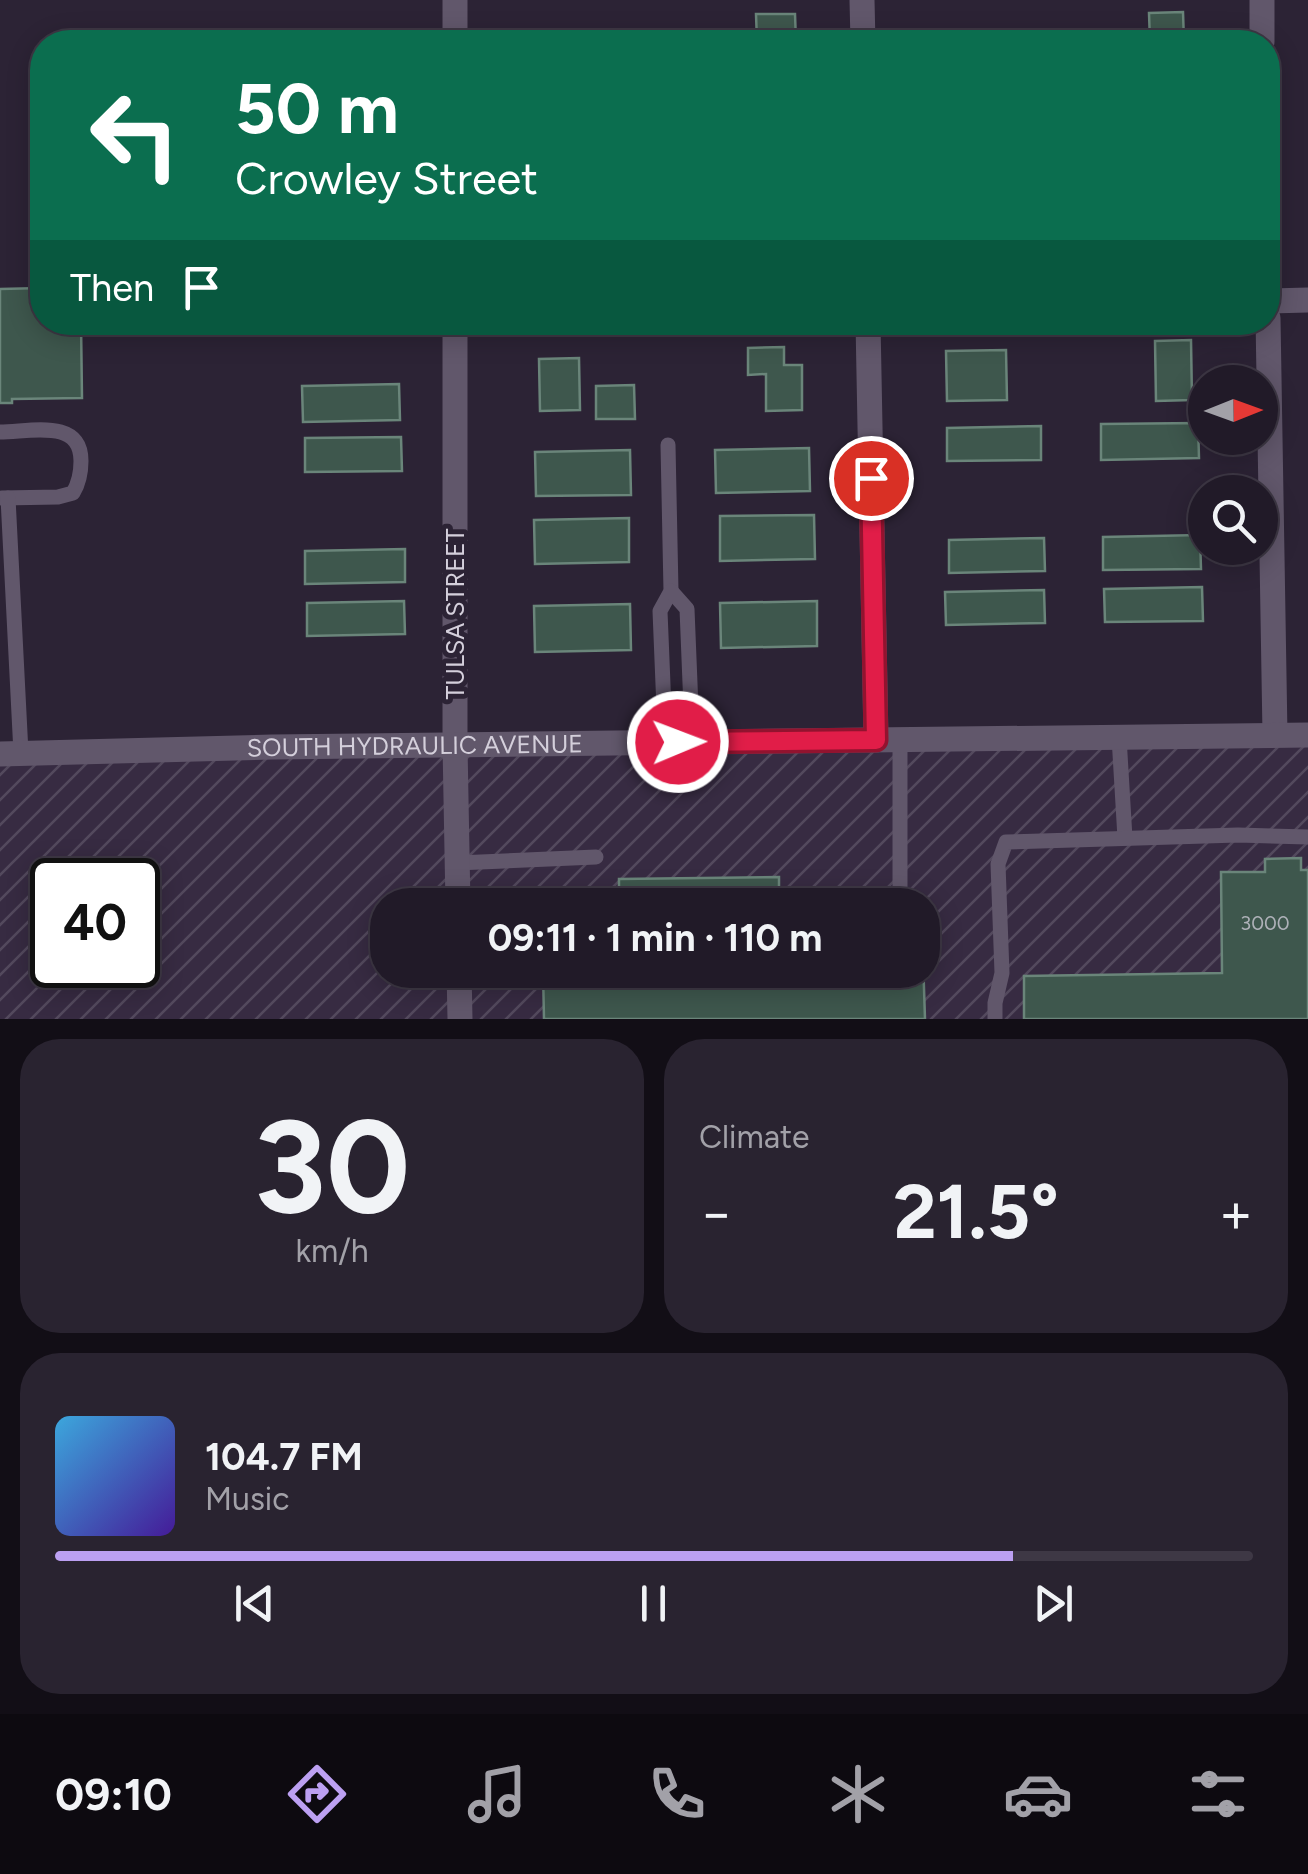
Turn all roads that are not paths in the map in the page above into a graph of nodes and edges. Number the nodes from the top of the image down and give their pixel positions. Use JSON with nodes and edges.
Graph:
{"nodes":[{"id":1,"x":455,"y":0,"type":"edge"},
{"id":2,"x":862,"y":0,"type":"edge"},
{"id":3,"x":1262,"y":0,"type":"edge"},
{"id":4,"x":455,"y":30,"type":"edge"},
{"id":5,"x":863,"y":30,"type":"edge"},
{"id":6,"x":1262,"y":30,"type":"edge"},
{"id":7,"x":1280,"y":300,"type":"edge"},
{"id":8,"x":1308,"y":300,"type":"edge"},
{"id":9,"x":455,"y":335,"type":"edge"},
{"id":10,"x":869,"y":335,"type":"edge"},
{"id":11,"x":1268,"y":335,"type":"edge"},
{"id":12,"x":0,"y":432,"type":"edge"},
{"id":13,"x":668,"y":445,"type":"dead end"},
{"id":14,"x":4,"y":498,"type":"edge"},
{"id":15,"x":671,"y":591,"type":"junction"},
{"id":16,"x":678,"y":732,"type":"junction"},
{"id":17,"x":1275,"y":735,"type":"junction"},
{"id":18,"x":1308,"y":735,"type":"edge"},
{"id":19,"x":1119,"y":737,"type":"junction"},
{"id":20,"x":888,"y":739,"type":"junction"},
{"id":21,"x":456,"y":745,"type":"junction"},
{"id":22,"x":10,"y":753,"type":"edge"},
{"id":23,"x":1308,"y":836,"type":"edge"},
{"id":24,"x":1125,"y":838,"type":"junction"},
{"id":25,"x":596,"y":857,"type":"dead end"},
{"id":26,"x":458,"y":862,"type":"junction"},
{"id":27,"x":458,"y":888,"type":"edge"},
{"id":28,"x":899,"y":888,"type":"edge"},
{"id":29,"x":459,"y":988,"type":"edge"},
{"id":30,"x":460,"y":1019,"type":"edge"},
{"id":31,"x":995,"y":1019,"type":"edge"}],
"edges":[{"from":1,"to":4,"type":"street"},
{"from":2,"to":5,"type":"street"},
{"from":3,"to":6,"type":"street"},
{"from":7,"to":8,"type":"street"},
{"from":9,"to":21,"type":"street","name":"TULSA STREET"},
{"from":10,"to":20,"type":"street"},
{"from":11,"to":17,"type":"street"},
{"from":12,"to":14,"type":"lane"},
{"from":13,"to":15,"type":"lane"},
{"from":14,"to":22,"type":"lane"},
{"from":15,"to":16,"type":"lane"},
{"from":15,"to":16,"type":"lane"},
{"from":16,"to":20,"type":"street","name":"SOUTH HYDRAULIC AVENUE"},
{"from":16,"to":21,"type":"street","name":"SOUTH HYDRAULIC AVENUE"},
{"from":17,"to":18,"type":"street","name":"SOUTH HYDRAULIC AVENUE"},
{"from":17,"to":19,"type":"street","name":"SOUTH HYDRAULIC AVENUE"},
{"from":19,"to":20,"type":"street","name":"SOUTH HYDRAULIC AVENUE"},
{"from":19,"to":24,"type":"lane"},
{"from":20,"to":28,"type":"lane"},
{"from":21,"to":22,"type":"street","name":"SOUTH HYDRAULIC AVENUE"},
{"from":21,"to":26,"type":"street","name":"TULSA STREET"},
{"from":23,"to":24,"type":"lane"},
{"from":24,"to":31,"type":"lane"},
{"from":25,"to":26,"type":"lane"},
{"from":26,"to":27,"type":"street","name":"TULSA STREET"},
{"from":29,"to":30,"type":"street"}]}
